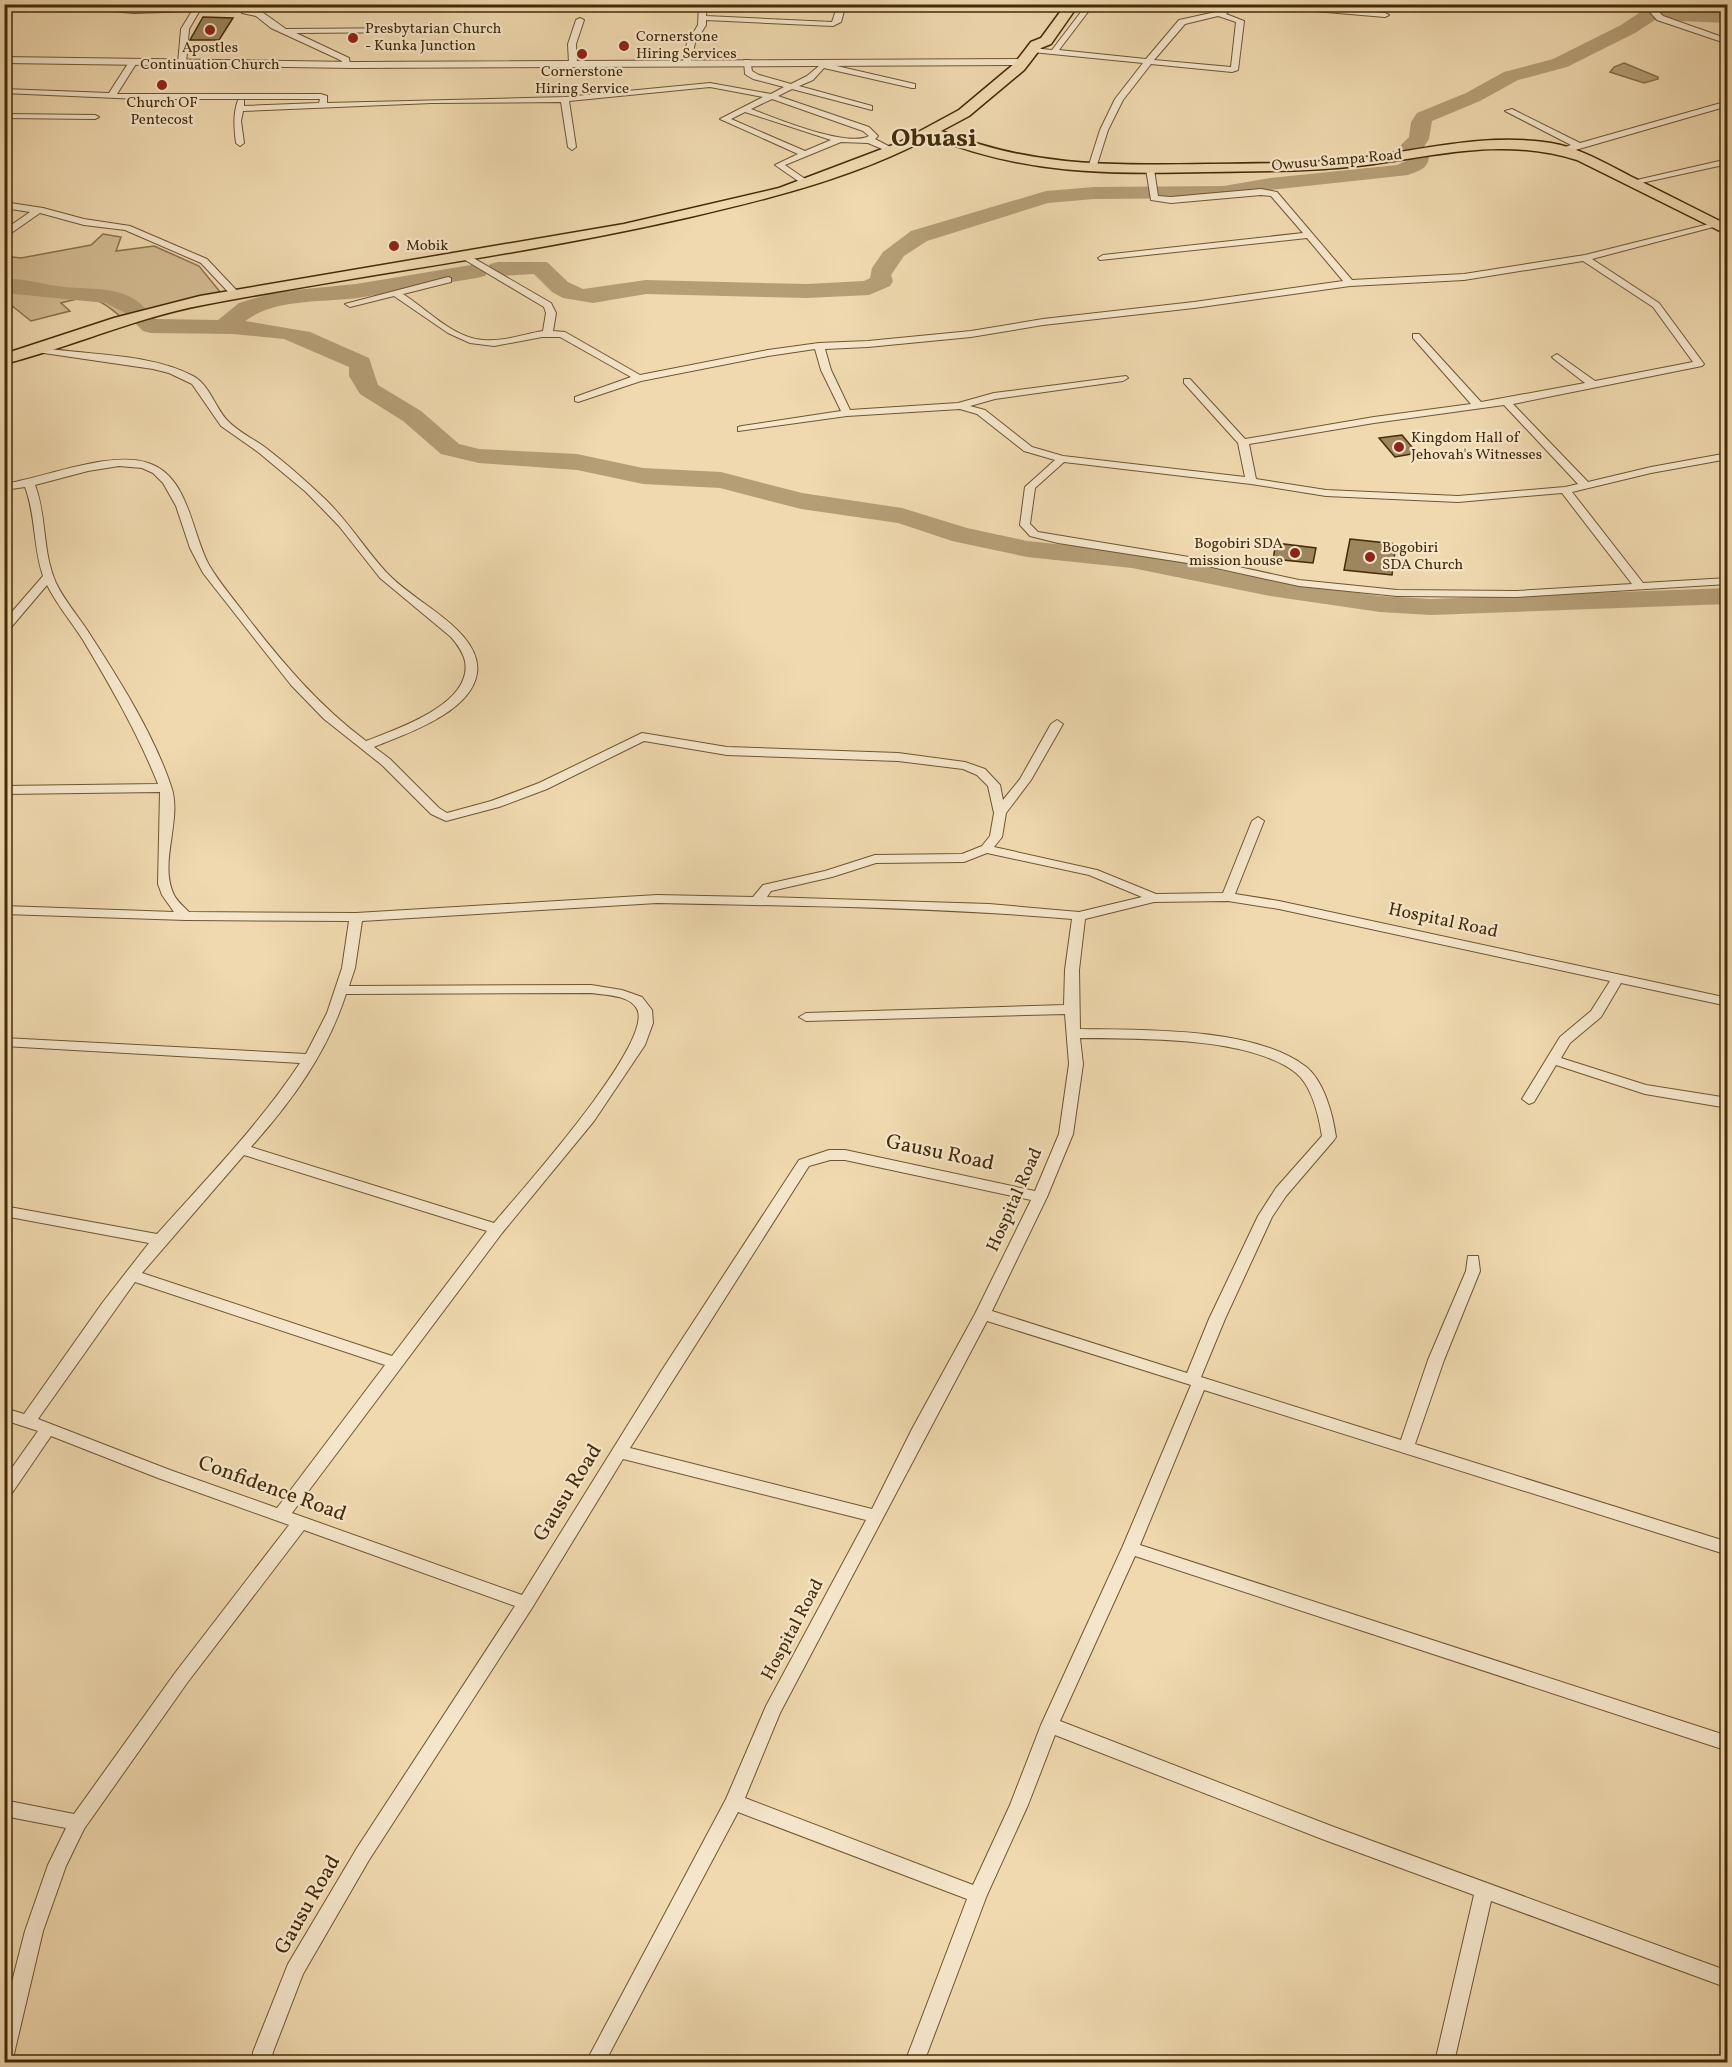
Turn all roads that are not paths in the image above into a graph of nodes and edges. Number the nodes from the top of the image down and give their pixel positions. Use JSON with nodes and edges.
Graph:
{"nodes":[{"id":1,"x":36,"y":4,"type":"edge"},
{"id":2,"x":295,"y":4,"type":"edge"},
{"id":3,"x":703,"y":4,"type":"edge"},
{"id":4,"x":842,"y":4,"type":"edge"},
{"id":5,"x":1057,"y":4,"type":"edge"},
{"id":6,"x":1073,"y":4,"type":"edge"},
{"id":7,"x":1090,"y":4,"type":"edge"},
{"id":8,"x":1646,"y":4,"type":"edge"},
{"id":9,"x":1232,"y":5,"type":"edge"},
{"id":10,"x":199,"y":7,"type":"edge"},
{"id":11,"x":222,"y":8,"type":"junction"},
{"id":12,"x":1218,"y":14,"type":"junction"},
{"id":13,"x":1385,"y":15,"type":"dead end"},
{"id":14,"x":704,"y":18,"type":"junction"},
{"id":15,"x":580,"y":20,"type":"dead end"},
{"id":16,"x":418,"y":30,"type":"dead end"},
{"id":17,"x":284,"y":31,"type":"junction"},
{"id":18,"x":1728,"y":42,"type":"edge"},
{"id":19,"x":1031,"y":52,"type":"junction"},
{"id":20,"x":1054,"y":52,"type":"junction"},
{"id":21,"x":4,"y":60,"type":"edge"},
{"id":22,"x":687,"y":62,"type":"junction"},
{"id":23,"x":747,"y":62,"type":"junction"},
{"id":24,"x":1148,"y":62,"type":"junction"},
{"id":25,"x":573,"y":63,"type":"junction"},
{"id":26,"x":132,"y":64,"type":"junction"},
{"id":27,"x":182,"y":64,"type":"junction"},
{"id":28,"x":825,"y":64,"type":"junction"},
{"id":29,"x":346,"y":65,"type":"junction"},
{"id":30,"x":912,"y":86,"type":"dead end"},
{"id":31,"x":790,"y":87,"type":"junction"},
{"id":32,"x":4,"y":91,"type":"edge"},
{"id":33,"x":112,"y":95,"type":"junction"},
{"id":34,"x":770,"y":96,"type":"junction"},
{"id":35,"x":243,"y":97,"type":"junction"},
{"id":36,"x":565,"y":99,"type":"junction"},
{"id":37,"x":1728,"y":103,"type":"edge"},
{"id":38,"x":323,"y":106,"type":"junction"},
{"id":39,"x":869,"y":108,"type":"dead end"},
{"id":40,"x":238,"y":109,"type":"junction"},
{"id":41,"x":743,"y":109,"type":"junction"},
{"id":42,"x":1509,"y":111,"type":"dead end"},
{"id":43,"x":964,"y":113,"type":"junction"},
{"id":44,"x":4,"y":116,"type":"edge"},
{"id":45,"x":95,"y":117,"type":"dead end"},
{"id":46,"x":797,"y":127,"type":"junction"},
{"id":47,"x":931,"y":132,"type":"junction"},
{"id":48,"x":772,"y":139,"type":"junction"},
{"id":49,"x":838,"y":140,"type":"junction"},
{"id":50,"x":869,"y":140,"type":"junction"},
{"id":51,"x":240,"y":143,"type":"dead end"},
{"id":52,"x":572,"y":147,"type":"dead end"},
{"id":53,"x":968,"y":147,"type":"junction"},
{"id":54,"x":897,"y":148,"type":"junction"},
{"id":55,"x":1572,"y":148,"type":"junction"},
{"id":56,"x":807,"y":155,"type":"junction"},
{"id":57,"x":1728,"y":161,"type":"edge"},
{"id":58,"x":1092,"y":168,"type":"junction"},
{"id":59,"x":1150,"y":169,"type":"junction"},
{"id":60,"x":1632,"y":182,"type":"junction"},
{"id":61,"x":807,"y":183,"type":"junction"},
{"id":62,"x":4,"y":205,"type":"edge"},
{"id":63,"x":37,"y":211,"type":"junction"},
{"id":64,"x":1714,"y":224,"type":"junction"},
{"id":65,"x":1728,"y":231,"type":"edge"},
{"id":66,"x":4,"y":235,"type":"edge"},
{"id":67,"x":1310,"y":235,"type":"junction"},
{"id":68,"x":463,"y":255,"type":"junction"},
{"id":69,"x":1103,"y":258,"type":"dead end"},
{"id":70,"x":1585,"y":258,"type":"junction"},
{"id":71,"x":448,"y":280,"type":"dead end"},
{"id":72,"x":1350,"y":284,"type":"junction"},
{"id":73,"x":235,"y":294,"type":"junction"},
{"id":74,"x":397,"y":294,"type":"junction"},
{"id":75,"x":351,"y":304,"type":"dead end"},
{"id":76,"x":548,"y":333,"type":"junction"},
{"id":77,"x":1416,"y":336,"type":"dead end"},
{"id":78,"x":819,"y":346,"type":"junction"},
{"id":79,"x":33,"y":349,"type":"junction"},
{"id":80,"x":1557,"y":357,"type":"dead end"},
{"id":81,"x":4,"y":359,"type":"edge"},
{"id":82,"x":639,"y":378,"type":"junction"},
{"id":83,"x":1123,"y":378,"type":"dead end"},
{"id":84,"x":1187,"y":381,"type":"dead end"},
{"id":85,"x":1595,"y":386,"type":"junction"},
{"id":86,"x":578,"y":399,"type":"dead end"},
{"id":87,"x":1506,"y":402,"type":"junction"},
{"id":88,"x":1478,"y":405,"type":"junction"},
{"id":89,"x":960,"y":406,"type":"junction"},
{"id":90,"x":847,"y":413,"type":"junction"},
{"id":91,"x":742,"y":429,"type":"dead end"},
{"id":92,"x":1243,"y":442,"type":"junction"},
{"id":93,"x":1728,"y":456,"type":"edge"},
{"id":94,"x":1062,"y":459,"type":"junction"},
{"id":95,"x":1251,"y":481,"type":"junction"},
{"id":96,"x":29,"y":483,"type":"junction"},
{"id":97,"x":1584,"y":484,"type":"junction"},
{"id":98,"x":4,"y":487,"type":"edge"},
{"id":99,"x":1565,"y":490,"type":"junction"},
{"id":100,"x":48,"y":577,"type":"junction"},
{"id":101,"x":1728,"y":581,"type":"edge"},
{"id":102,"x":1640,"y":586,"type":"junction"},
{"id":103,"x":4,"y":629,"type":"edge"},
{"id":104,"x":1056,"y":724,"type":"dead end"},
{"id":105,"x":365,"y":746,"type":"junction"},
{"id":106,"x":166,"y":788,"type":"junction"},
{"id":107,"x":4,"y":790,"type":"edge"},
{"id":108,"x":1000,"y":813,"type":"junction"},
{"id":109,"x":1258,"y":821,"type":"dead end"},
{"id":110,"x":986,"y":849,"type":"junction"},
{"id":111,"x":1228,"y":897,"type":"junction"},
{"id":112,"x":1154,"y":898,"type":"junction"},
{"id":113,"x":757,"y":901,"type":"junction"},
{"id":114,"x":4,"y":910,"type":"edge"},
{"id":115,"x":186,"y":916,"type":"junction"},
{"id":116,"x":1079,"y":916,"type":"junction"},
{"id":117,"x":357,"y":917,"type":"junction"},
{"id":118,"x":1618,"y":978,"type":"junction"},
{"id":119,"x":344,"y":990,"type":"junction"},
{"id":120,"x":1728,"y":1002,"type":"edge"},
{"id":121,"x":1071,"y":1009,"type":"junction"},
{"id":122,"x":806,"y":1017,"type":"dead end"},
{"id":123,"x":1075,"y":1033,"type":"junction"},
{"id":124,"x":4,"y":1042,"type":"edge"},
{"id":125,"x":312,"y":1059,"type":"junction"},
{"id":126,"x":1554,"y":1060,"type":"junction"},
{"id":127,"x":1529,"y":1099,"type":"dead end"},
{"id":128,"x":1728,"y":1103,"type":"edge"},
{"id":129,"x":243,"y":1150,"type":"junction"},
{"id":130,"x":1040,"y":1197,"type":"junction"},
{"id":131,"x":4,"y":1211,"type":"edge"},
{"id":132,"x":497,"y":1229,"type":"junction"},
{"id":133,"x":160,"y":1240,"type":"junction"},
{"id":134,"x":1473,"y":1260,"type":"dead end"},
{"id":135,"x":132,"y":1275,"type":"junction"},
{"id":136,"x":983,"y":1314,"type":"junction"},
{"id":137,"x":395,"y":1363,"type":"junction"},
{"id":138,"x":1196,"y":1382,"type":"junction"},
{"id":139,"x":4,"y":1414,"type":"edge"},
{"id":140,"x":28,"y":1421,"type":"junction"},
{"id":141,"x":47,"y":1430,"type":"junction"},
{"id":142,"x":1407,"y":1447,"type":"junction"},
{"id":143,"x":620,"y":1452,"type":"junction"},
{"id":144,"x":4,"y":1492,"type":"edge"},
{"id":145,"x":281,"y":1515,"type":"junction"},
{"id":146,"x":876,"y":1516,"type":"junction"},
{"id":147,"x":300,"y":1522,"type":"junction"},
{"id":148,"x":1130,"y":1548,"type":"junction"},
{"id":149,"x":1728,"y":1549,"type":"edge"},
{"id":150,"x":526,"y":1603,"type":"junction"},
{"id":151,"x":1050,"y":1725,"type":"junction"},
{"id":152,"x":1728,"y":1744,"type":"edge"},
{"id":153,"x":734,"y":1802,"type":"junction"},
{"id":154,"x":4,"y":1808,"type":"edge"},
{"id":155,"x":78,"y":1822,"type":"junction"},
{"id":156,"x":1484,"y":1890,"type":"junction"},
{"id":157,"x":978,"y":1895,"type":"junction"},
{"id":158,"x":1728,"y":1980,"type":"edge"},
{"id":159,"x":4,"y":2054,"type":"edge"},
{"id":160,"x":262,"y":2062,"type":"edge"},
{"id":161,"x":595,"y":2062,"type":"edge"},
{"id":162,"x":915,"y":2062,"type":"edge"},
{"id":163,"x":1444,"y":2062,"type":"edge"}],
"edges":[{"from":1,"to":10,"type":"street"},
{"from":2,"to":11,"type":"street"},
{"from":3,"to":14,"type":"street"},
{"from":4,"to":14,"type":"street"},
{"from":5,"to":19,"type":"main road"},
{"from":6,"to":19,"type":"main road"},
{"from":7,"to":20,"type":"street"},
{"from":8,"to":18,"type":"street"},
{"from":9,"to":12,"type":"street"},
{"from":9,"to":13,"type":"street"},
{"from":10,"to":11,"type":"street"},
{"from":10,"to":27,"type":"street"},
{"from":11,"to":17,"type":"street"},
{"from":12,"to":24,"type":"street"},
{"from":12,"to":24,"type":"street"},
{"from":14,"to":22,"type":"street"},
{"from":15,"to":25,"type":"street"},
{"from":16,"to":17,"type":"street"},
{"from":17,"to":29,"type":"street"},
{"from":19,"to":20,"type":"street"},
{"from":19,"to":28,"type":"street"},
{"from":19,"to":43,"type":"main road"},
{"from":20,"to":24,"type":"street"},
{"from":21,"to":26,"type":"street"},
{"from":22,"to":23,"type":"street"},
{"from":22,"to":25,"type":"street"},
{"from":23,"to":28,"type":"street"},
{"from":23,"to":31,"type":"street"},
{"from":24,"to":58,"type":"street"},
{"from":25,"to":29,"type":"street"},
{"from":26,"to":27,"type":"street"},
{"from":26,"to":33,"type":"street"},
{"from":27,"to":29,"type":"street"},
{"from":28,"to":30,"type":"street"},
{"from":28,"to":31,"type":"street"},
{"from":31,"to":34,"type":"street"},
{"from":31,"to":39,"type":"street"},
{"from":32,"to":33,"type":"street"},
{"from":33,"to":35,"type":"street"},
{"from":34,"to":36,"type":"street"},
{"from":34,"to":41,"type":"street"},
{"from":34,"to":50,"type":"street"},
{"from":35,"to":38,"type":"street"},
{"from":35,"to":40,"type":"street"},
{"from":36,"to":38,"type":"street"},
{"from":36,"to":52,"type":"street"},
{"from":37,"to":55,"type":"street"},
{"from":38,"to":40,"type":"street"},
{"from":40,"to":51,"type":"street"},
{"from":41,"to":46,"type":"street"},
{"from":41,"to":48,"type":"street"},
{"from":42,"to":55,"type":"street"},
{"from":43,"to":47,"type":"main road"},
{"from":43,"to":53,"type":"main road"},
{"from":44,"to":45,"type":"street"},
{"from":46,"to":48,"type":"street"},
{"from":46,"to":49,"type":"street"},
{"from":47,"to":53,"type":"main road","name":"Owusu Sampa Road"},
{"from":47,"to":54,"type":"main road"},
{"from":48,"to":56,"type":"street"},
{"from":49,"to":50,"type":"street"},
{"from":49,"to":56,"type":"street"},
{"from":50,"to":54,"type":"street"},
{"from":53,"to":54,"type":"main road"},
{"from":53,"to":58,"type":"main road","name":"Owusu Sampa Road"},
{"from":54,"to":61,"type":"main road"},
{"from":55,"to":59,"type":"main road","name":"Owusu Sampa Road"},
{"from":55,"to":60,"type":"main road","name":"Owusu Sampa Road"},
{"from":56,"to":61,"type":"street"},
{"from":57,"to":60,"type":"street"},
{"from":58,"to":59,"type":"main road","name":"Owusu Sampa Road"},
{"from":59,"to":67,"type":"street"},
{"from":60,"to":64,"type":"main road","name":"Owusu Sampa Road"},
{"from":61,"to":68,"type":"main road"},
{"from":62,"to":63,"type":"street"},
{"from":63,"to":66,"type":"street"},
{"from":63,"to":73,"type":"street"},
{"from":64,"to":65,"type":"main road","name":"Owusu Sampa Road"},
{"from":64,"to":70,"type":"street"},
{"from":67,"to":69,"type":"street"},
{"from":67,"to":72,"type":"street"},
{"from":68,"to":73,"type":"main road"},
{"from":68,"to":76,"type":"street"},
{"from":70,"to":72,"type":"street"},
{"from":70,"to":85,"type":"street"},
{"from":71,"to":74,"type":"street"},
{"from":72,"to":78,"type":"street"},
{"from":73,"to":79,"type":"main road"},
{"from":74,"to":75,"type":"street"},
{"from":74,"to":76,"type":"street"},
{"from":76,"to":82,"type":"street"},
{"from":77,"to":88,"type":"street"},
{"from":78,"to":82,"type":"street"},
{"from":78,"to":90,"type":"street"},
{"from":79,"to":81,"type":"main road"},
{"from":79,"to":105,"type":"street"},
{"from":80,"to":85,"type":"street"},
{"from":82,"to":86,"type":"street"},
{"from":83,"to":89,"type":"street"},
{"from":84,"to":92,"type":"street"},
{"from":85,"to":87,"type":"street"},
{"from":87,"to":88,"type":"street"},
{"from":87,"to":97,"type":"street"},
{"from":88,"to":92,"type":"street"},
{"from":89,"to":90,"type":"street"},
{"from":89,"to":94,"type":"street"},
{"from":90,"to":91,"type":"street"},
{"from":92,"to":95,"type":"street"},
{"from":93,"to":97,"type":"street"},
{"from":94,"to":95,"type":"street"},
{"from":94,"to":102,"type":"street"},
{"from":95,"to":99,"type":"street"},
{"from":96,"to":98,"type":"street"},
{"from":96,"to":100,"type":"street"},
{"from":96,"to":105,"type":"street"},
{"from":97,"to":99,"type":"street"},
{"from":99,"to":102,"type":"street"},
{"from":100,"to":103,"type":"street"},
{"from":100,"to":106,"type":"street"},
{"from":101,"to":102,"type":"street"},
{"from":104,"to":108,"type":"street"},
{"from":105,"to":108,"type":"street"},
{"from":106,"to":107,"type":"street"},
{"from":106,"to":115,"type":"street"},
{"from":108,"to":110,"type":"street"},
{"from":109,"to":111,"type":"street"},
{"from":110,"to":112,"type":"street"},
{"from":110,"to":113,"type":"street"},
{"from":111,"to":112,"type":"street","name":"Hospital Road"},
{"from":111,"to":118,"type":"street","name":"Hospital Road"},
{"from":112,"to":116,"type":"street","name":"Hospital Road"},
{"from":113,"to":116,"type":"street"},
{"from":113,"to":117,"type":"street"},
{"from":114,"to":115,"type":"street"},
{"from":115,"to":117,"type":"street"},
{"from":116,"to":121,"type":"street","name":"Hospital Road"},
{"from":117,"to":119,"type":"street"},
{"from":118,"to":120,"type":"street","name":"Hospital Road"},
{"from":118,"to":126,"type":"street"},
{"from":119,"to":125,"type":"street"},
{"from":119,"to":132,"type":"street"},
{"from":121,"to":122,"type":"street"},
{"from":121,"to":123,"type":"street","name":"Hospital Road"},
{"from":123,"to":130,"type":"street","name":"Hospital Road"},
{"from":123,"to":138,"type":"street"},
{"from":124,"to":125,"type":"street"},
{"from":125,"to":129,"type":"street"},
{"from":126,"to":127,"type":"street"},
{"from":126,"to":128,"type":"street"},
{"from":129,"to":132,"type":"street"},
{"from":129,"to":133,"type":"street"},
{"from":130,"to":136,"type":"street","name":"Hospital Road"},
{"from":130,"to":143,"type":"street","name":"Gausu Road"},
{"from":131,"to":133,"type":"street"},
{"from":132,"to":137,"type":"street"},
{"from":133,"to":135,"type":"street"},
{"from":134,"to":142,"type":"street"},
{"from":135,"to":137,"type":"street"},
{"from":135,"to":140,"type":"street"},
{"from":136,"to":138,"type":"street"},
{"from":136,"to":146,"type":"street","name":"Hospital Road"},
{"from":137,"to":145,"type":"street"},
{"from":138,"to":142,"type":"street"},
{"from":138,"to":148,"type":"street"},
{"from":139,"to":140,"type":"street","name":"Confidence Road"},
{"from":140,"to":141,"type":"street","name":"Confidence Road"},
{"from":141,"to":144,"type":"street"},
{"from":141,"to":145,"type":"street","name":"Confidence Road"},
{"from":142,"to":149,"type":"street"},
{"from":143,"to":146,"type":"street"},
{"from":143,"to":150,"type":"street","name":"Gausu Road"},
{"from":145,"to":147,"type":"street","name":"Confidence Road"},
{"from":146,"to":153,"type":"street","name":"Hospital Road"},
{"from":147,"to":150,"type":"street","name":"Confidence Road"},
{"from":147,"to":155,"type":"street"},
{"from":148,"to":151,"type":"street"},
{"from":148,"to":152,"type":"street"},
{"from":150,"to":160,"type":"street","name":"Gausu Road"},
{"from":151,"to":156,"type":"street"},
{"from":151,"to":157,"type":"street"},
{"from":153,"to":157,"type":"street"},
{"from":153,"to":161,"type":"street","name":"Hospital Road"},
{"from":154,"to":155,"type":"street"},
{"from":155,"to":159,"type":"street"},
{"from":156,"to":158,"type":"street"},
{"from":156,"to":163,"type":"street"},
{"from":157,"to":162,"type":"street"}]}
